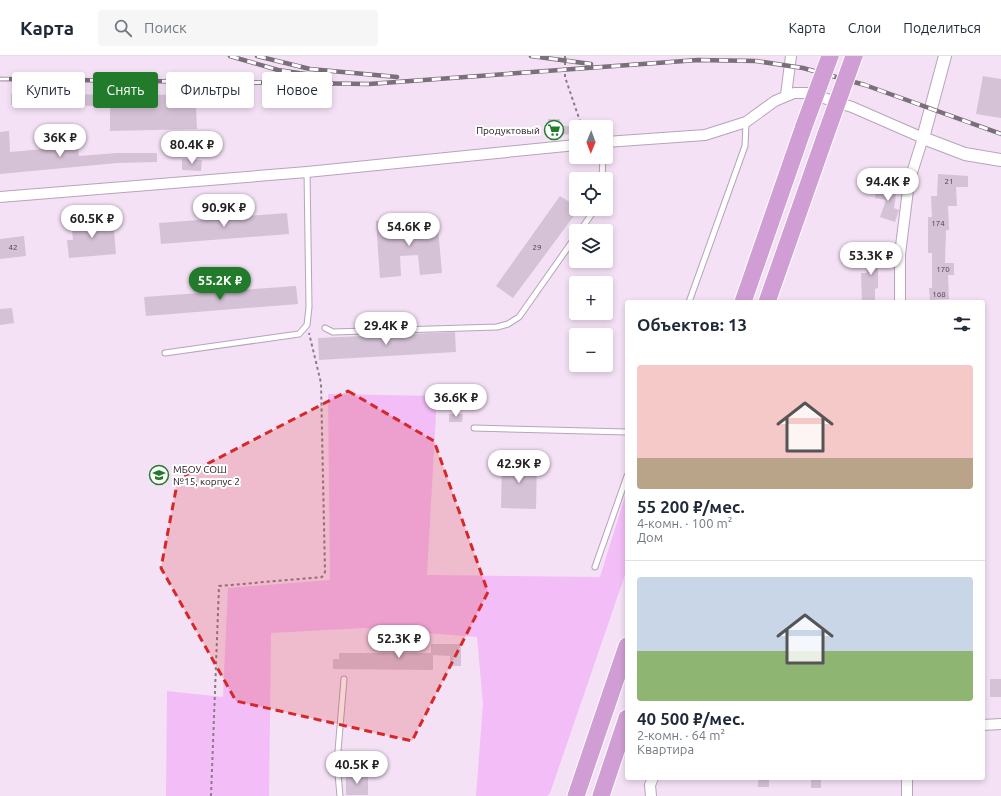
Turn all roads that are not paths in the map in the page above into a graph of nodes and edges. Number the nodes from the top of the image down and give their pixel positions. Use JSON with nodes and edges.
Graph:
{"nodes":[{"id":1,"x":791,"y":56,"type":"edge"},
{"id":2,"x":830,"y":56,"type":"edge"},
{"id":3,"x":854,"y":56,"type":"edge"},
{"id":4,"x":944,"y":56,"type":"edge"},
{"id":5,"x":786,"y":95,"type":"junction"},
{"id":6,"x":746,"y":122,"type":"junction"},
{"id":7,"x":923,"y":138,"type":"junction"},
{"id":8,"x":613,"y":142,"type":"edge"},
{"id":9,"x":569,"y":146,"type":"edge"},
{"id":10,"x":1001,"y":160,"type":"edge"},
{"id":11,"x":307,"y":172,"type":"junction"},
{"id":12,"x":0,"y":197,"type":"edge"},
{"id":13,"x":569,"y":246,"type":"edge"},
{"id":14,"x":690,"y":300,"type":"edge"},
{"id":15,"x":744,"y":300,"type":"edge"},
{"id":16,"x":768,"y":300,"type":"edge"},
{"id":17,"x":900,"y":300,"type":"edge"},
{"id":18,"x":325,"y":328,"type":"dead end"},
{"id":19,"x":165,"y":353,"type":"dead end"},
{"id":20,"x":474,"y":428,"type":"dead end"},
{"id":21,"x":625,"y":432,"type":"edge"},
{"id":22,"x":625,"y":482,"type":"edge"},
{"id":23,"x":595,"y":567,"type":"dead end"},
{"id":24,"x":625,"y":651,"type":"edge"},
{"id":25,"x":344,"y":679,"type":"dead end"},
{"id":26,"x":625,"y":724,"type":"edge"},
{"id":27,"x":1001,"y":724,"type":"edge"},
{"id":28,"x":985,"y":725,"type":"edge"},
{"id":29,"x":652,"y":780,"type":"edge"},
{"id":30,"x":906,"y":780,"type":"edge"},
{"id":31,"x":340,"y":796,"type":"edge"},
{"id":32,"x":576,"y":796,"type":"edge"},
{"id":33,"x":601,"y":796,"type":"edge"},
{"id":34,"x":651,"y":796,"type":"edge"},
{"id":35,"x":907,"y":796,"type":"edge"}],
"edges":[{"from":1,"to":5,"type":"street"},
{"from":2,"to":15,"type":"highway","bridge":true},
{"from":3,"to":16,"type":"highway","bridge":true},
{"from":4,"to":7,"type":"street"},
{"from":5,"to":6,"type":"street"},
{"from":5,"to":7,"type":"street"},
{"from":6,"to":8,"type":"street"},
{"from":6,"to":14,"type":"lane"},
{"from":7,"to":10,"type":"street"},
{"from":7,"to":17,"type":"street"},
{"from":9,"to":11,"type":"street"},
{"from":11,"to":12,"type":"street"},
{"from":11,"to":19,"type":"lane"},
{"from":13,"to":18,"type":"lane"},
{"from":20,"to":21,"type":"lane"},
{"from":22,"to":23,"type":"lane"},
{"from":24,"to":32,"type":"highway"},
{"from":25,"to":31,"type":"lane"},
{"from":26,"to":33,"type":"highway"},
{"from":27,"to":28,"type":"street"},
{"from":29,"to":34,"type":"street"},
{"from":30,"to":35,"type":"street"}]}
